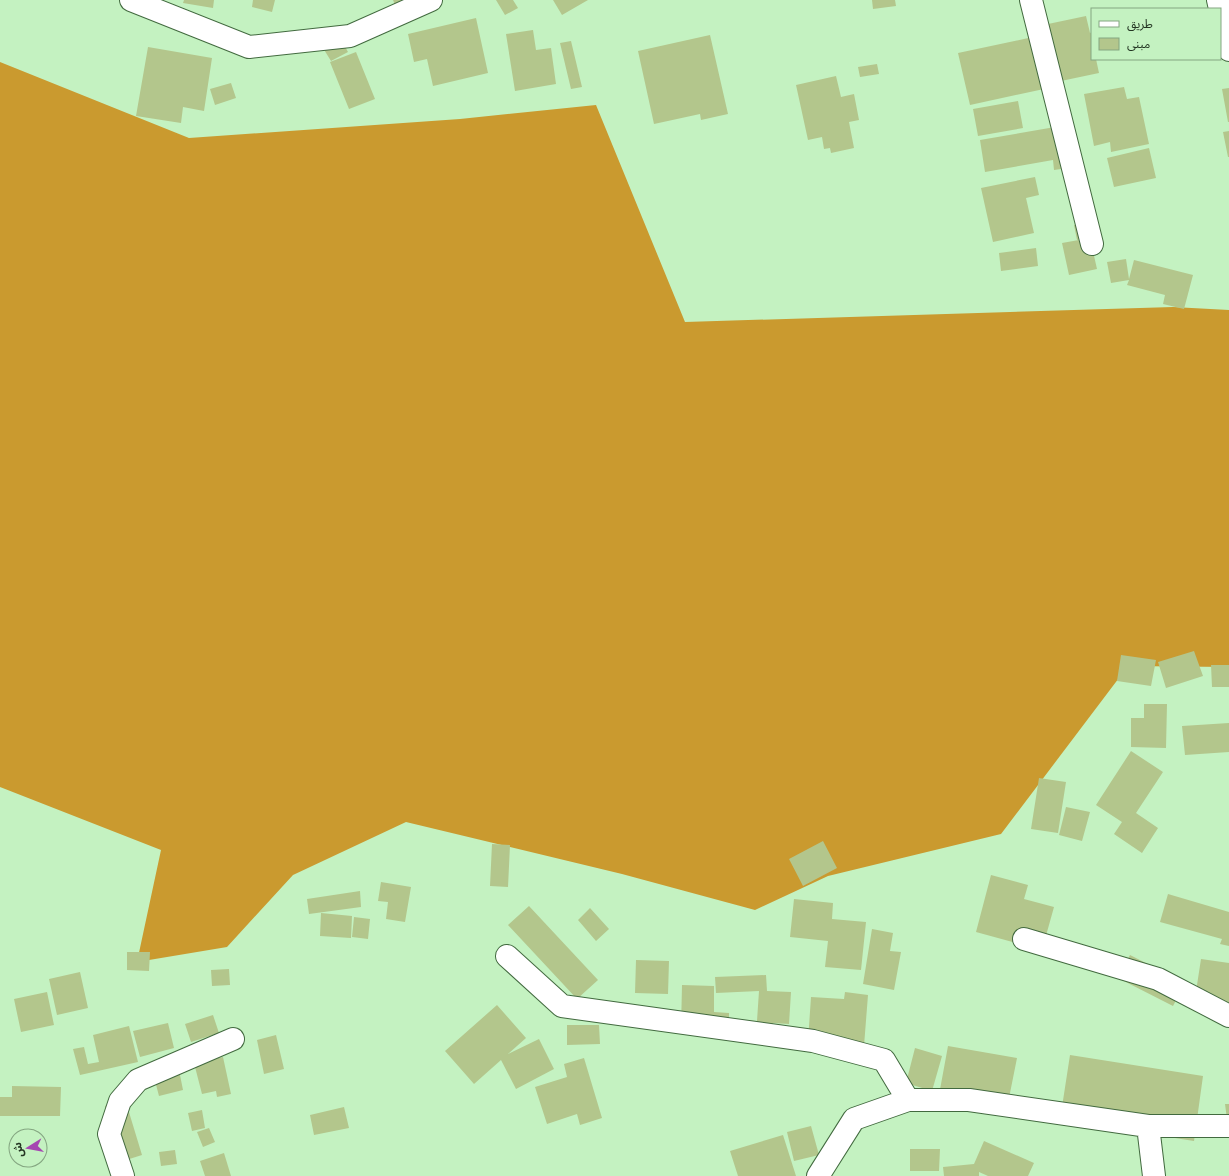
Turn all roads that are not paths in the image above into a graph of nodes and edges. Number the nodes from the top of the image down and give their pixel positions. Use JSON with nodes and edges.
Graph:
{"nodes":[{"id":1,"x":131,"y":0,"type":"edge"},
{"id":2,"x":431,"y":0,"type":"edge"},
{"id":3,"x":1031,"y":0,"type":"edge"},
{"id":4,"x":1221,"y":14,"type":"edge"},
{"id":5,"x":1229,"y":50,"type":"edge"},
{"id":6,"x":1092,"y":244,"type":"dead end"},
{"id":7,"x":1024,"y":939,"type":"dead end"},
{"id":8,"x":507,"y":956,"type":"dead end"},
{"id":9,"x":1229,"y":1016,"type":"edge"},
{"id":10,"x":233,"y":1039,"type":"dead end"},
{"id":11,"x":908,"y":1100,"type":"junction"},
{"id":12,"x":1148,"y":1126,"type":"junction"},
{"id":13,"x":1229,"y":1126,"type":"edge"},
{"id":14,"x":123,"y":1176,"type":"edge"},
{"id":15,"x":818,"y":1176,"type":"edge"},
{"id":16,"x":1154,"y":1176,"type":"edge"}],
"edges":[{"from":1,"to":2,"type":"street"},
{"from":3,"to":6,"type":"street"},
{"from":4,"to":5,"type":"street"},
{"from":7,"to":9,"type":"street"},
{"from":8,"to":11,"type":"street"},
{"from":10,"to":14,"type":"street"},
{"from":11,"to":12,"type":"street"},
{"from":11,"to":15,"type":"street"},
{"from":12,"to":13,"type":"street"},
{"from":12,"to":16,"type":"street"}]}
